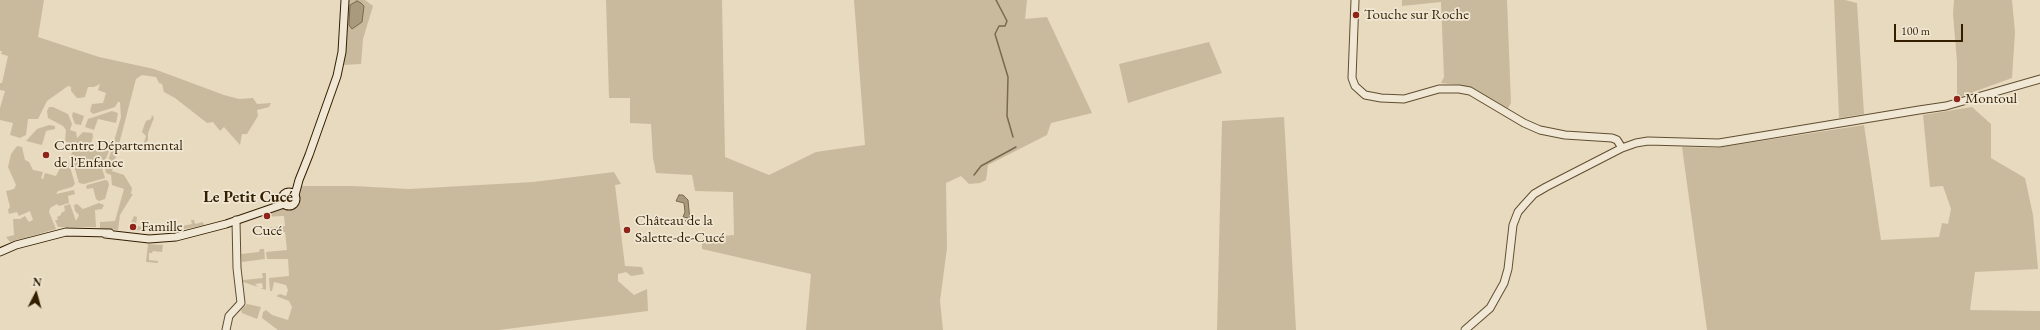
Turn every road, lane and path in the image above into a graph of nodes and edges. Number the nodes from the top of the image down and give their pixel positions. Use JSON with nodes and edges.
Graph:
{"nodes":[{"id":1,"x":345,"y":0,"type":"edge"},
{"id":2,"x":1355,"y":0,"type":"edge"},
{"id":3,"x":2040,"y":79,"type":"edge"},
{"id":4,"x":1622,"y":148,"type":"junction"},
{"id":5,"x":293,"y":193,"type":"junction"},
{"id":6,"x":283,"y":202,"type":"junction"},
{"id":7,"x":236,"y":220,"type":"junction"},
{"id":8,"x":1,"y":252,"type":"edge"},
{"id":9,"x":226,"y":330,"type":"edge"},
{"id":10,"x":1465,"y":330,"type":"edge"}],
"edges":[{"from":1,"to":5,"type":"street"},
{"from":2,"to":4,"type":"street"},
{"from":3,"to":4,"type":"street"},
{"from":4,"to":10,"type":"street"},
{"from":5,"to":6,"type":"street"},
{"from":5,"to":6,"type":"street"},
{"from":6,"to":7,"type":"street"},
{"from":7,"to":8,"type":"street"},
{"from":7,"to":9,"type":"street"}]}
